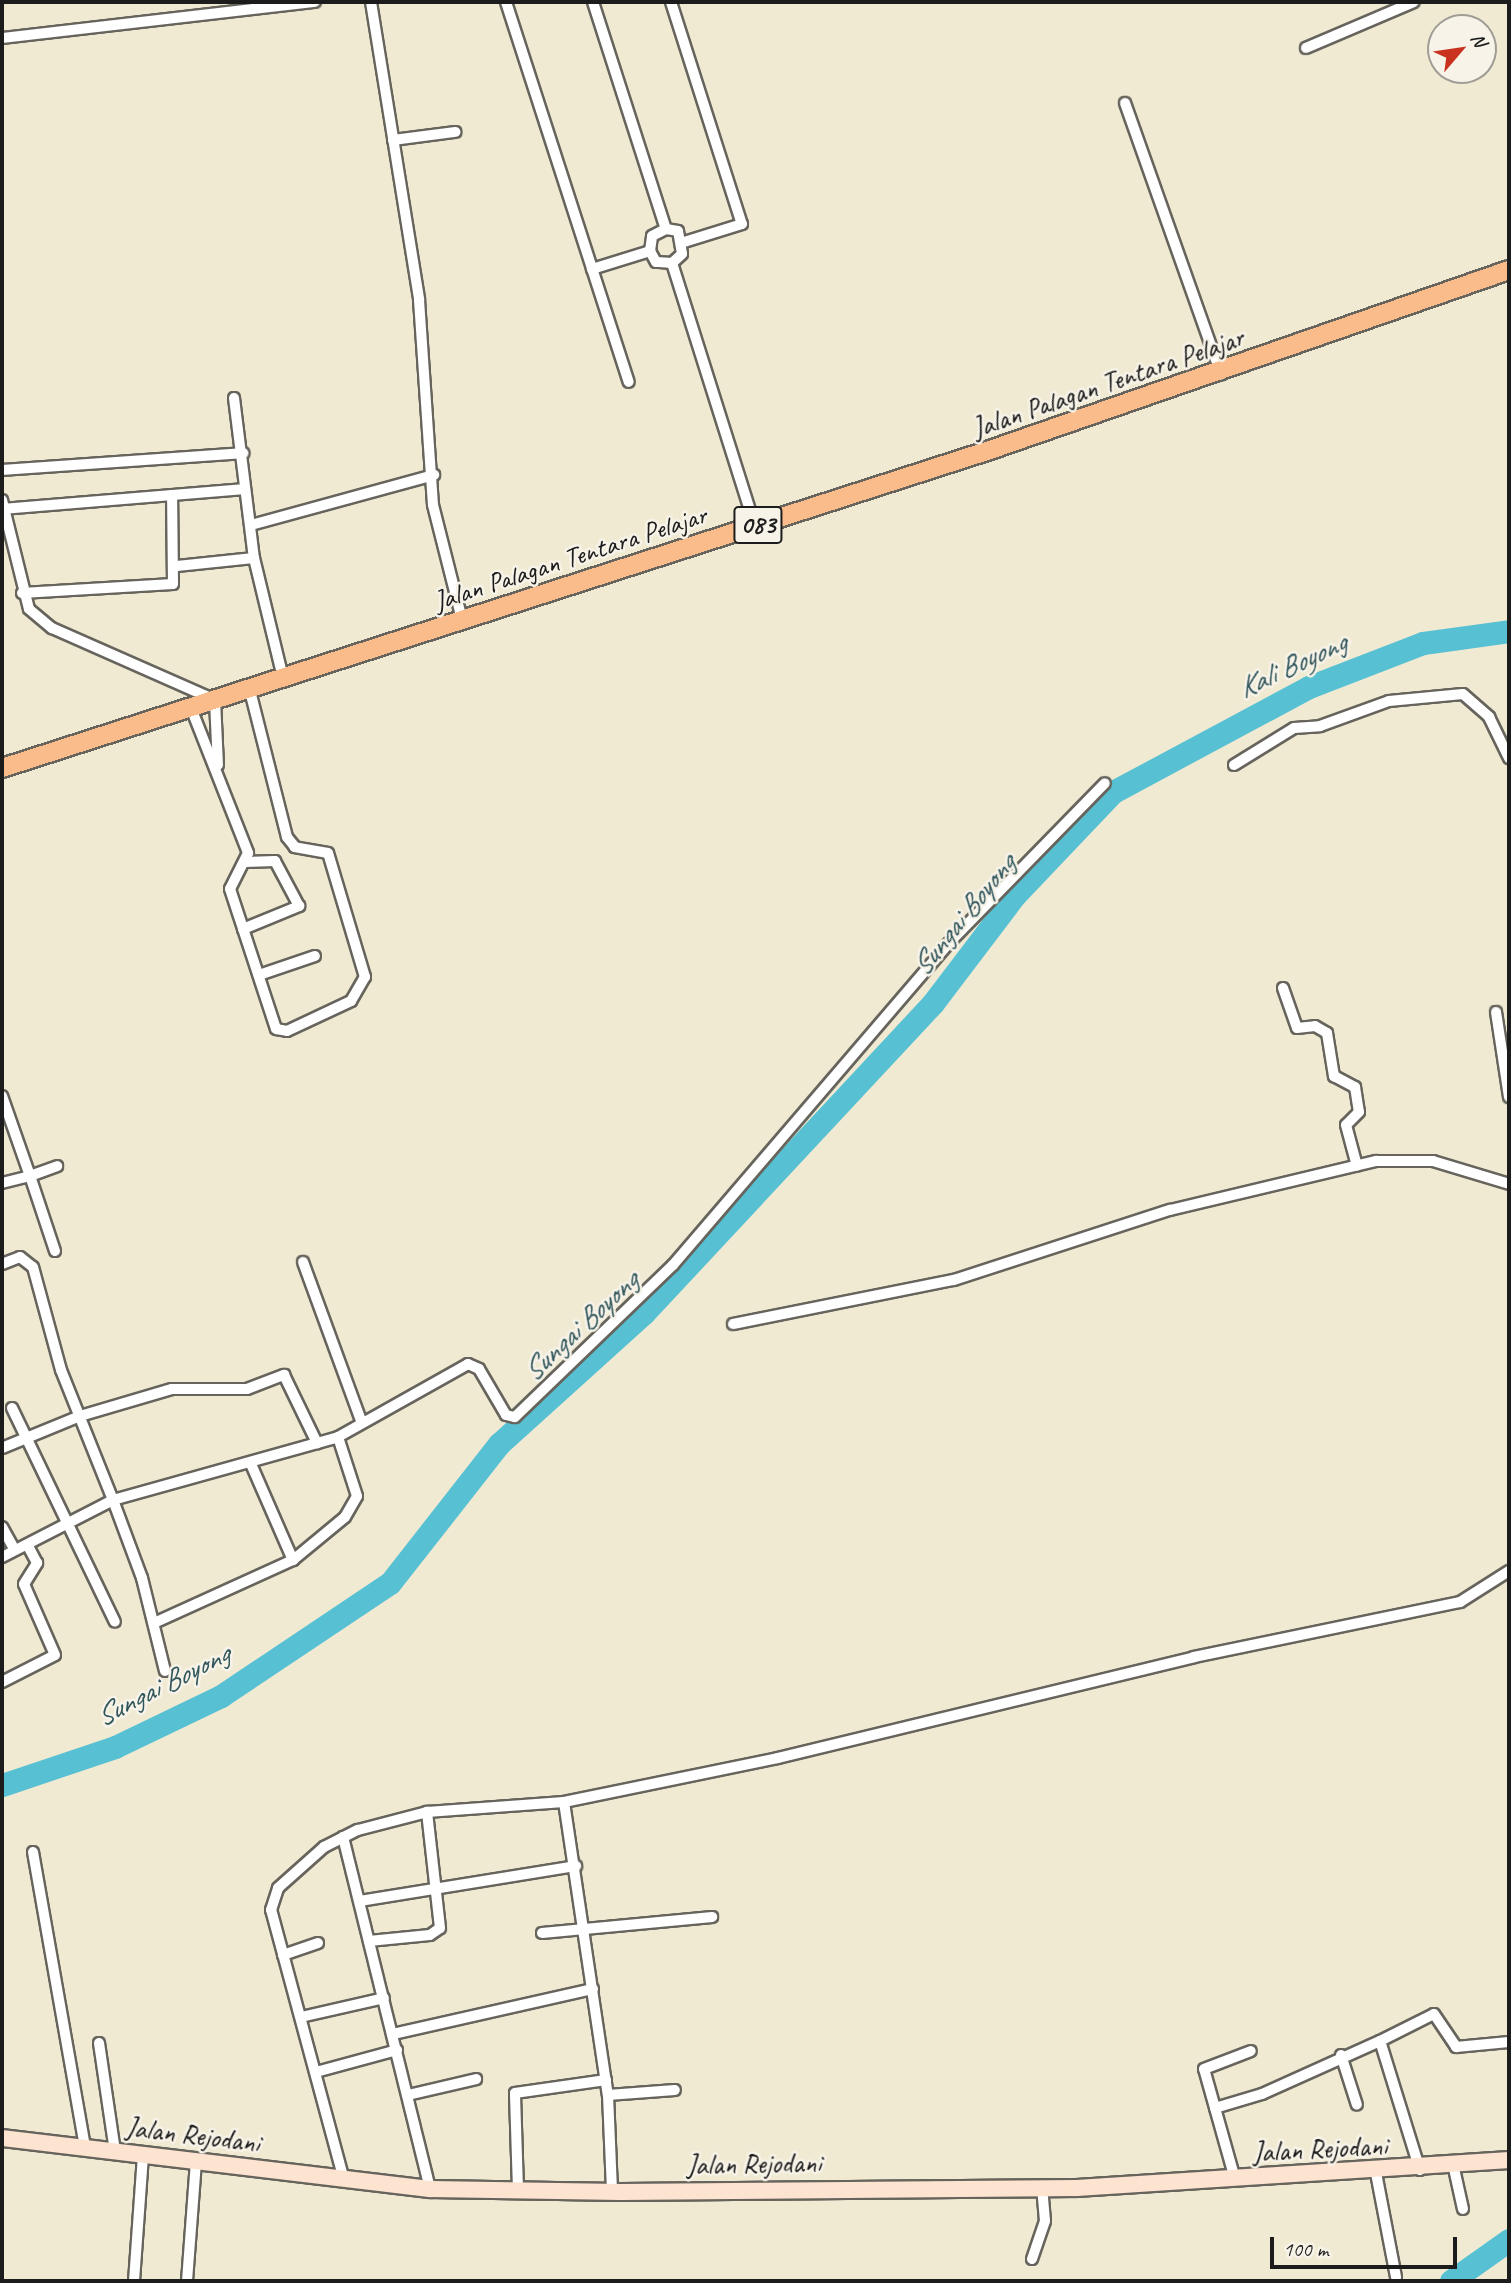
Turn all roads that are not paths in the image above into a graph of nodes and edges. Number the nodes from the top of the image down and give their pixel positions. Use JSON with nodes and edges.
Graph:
{"nodes":[{"id":1,"x":315,"y":2,"type":"edge"},
{"id":2,"x":371,"y":2,"type":"edge"},
{"id":3,"x":506,"y":2,"type":"edge"},
{"id":4,"x":593,"y":2,"type":"edge"},
{"id":5,"x":671,"y":2,"type":"edge"},
{"id":6,"x":1413,"y":2,"type":"edge"},
{"id":7,"x":2,"y":38,"type":"edge"},
{"id":8,"x":1306,"y":48,"type":"dead end"},
{"id":9,"x":1125,"y":103,"type":"dead end"},
{"id":10,"x":455,"y":132,"type":"dead end"},
{"id":11,"x":393,"y":140,"type":"junction"},
{"id":12,"x":666,"y":229,"type":"junction"},
{"id":13,"x":681,"y":243,"type":"junction"},
{"id":14,"x":650,"y":251,"type":"junction"},
{"id":15,"x":673,"y":263,"type":"junction"},
{"id":16,"x":592,"y":269,"type":"junction"},
{"id":17,"x":1509,"y":270,"type":"edge"},
{"id":18,"x":1221,"y":374,"type":"junction"},
{"id":19,"x":629,"y":382,"type":"dead end"},
{"id":20,"x":234,"y":398,"type":"dead end"},
{"id":21,"x":243,"y":453,"type":"junction"},
{"id":22,"x":2,"y":470,"type":"edge"},
{"id":23,"x":434,"y":475,"type":"junction"},
{"id":24,"x":245,"y":489,"type":"junction"},
{"id":25,"x":172,"y":495,"type":"junction"},
{"id":26,"x":2,"y":506,"type":"edge"},
{"id":27,"x":251,"y":525,"type":"junction"},
{"id":28,"x":755,"y":526,"type":"junction"},
{"id":29,"x":254,"y":558,"type":"junction"},
{"id":30,"x":177,"y":566,"type":"junction"},
{"id":31,"x":22,"y":593,"type":"junction"},
{"id":32,"x":462,"y":621,"type":"junction"},
{"id":33,"x":283,"y":678,"type":"junction"},
{"id":34,"x":249,"y":687,"type":"junction"},
{"id":35,"x":215,"y":700,"type":"junction"},
{"id":36,"x":191,"y":708,"type":"junction"},
{"id":37,"x":1509,"y":758,"type":"edge"},
{"id":38,"x":218,"y":765,"type":"junction"},
{"id":39,"x":1234,"y":765,"type":"dead end"},
{"id":40,"x":2,"y":768,"type":"edge"},
{"id":41,"x":1105,"y":783,"type":"dead end"},
{"id":42,"x":245,"y":862,"type":"junction"},
{"id":43,"x":243,"y":929,"type":"junction"},
{"id":44,"x":315,"y":956,"type":"dead end"},
{"id":45,"x":259,"y":975,"type":"junction"},
{"id":46,"x":1283,"y":988,"type":"dead end"},
{"id":47,"x":1496,"y":1012,"type":"dead end"},
{"id":48,"x":1509,"y":1097,"type":"edge"},
{"id":49,"x":3,"y":1102,"type":"edge"},
{"id":50,"x":57,"y":1166,"type":"dead end"},
{"id":51,"x":1357,"y":1166,"type":"junction"},
{"id":52,"x":30,"y":1176,"type":"junction"},
{"id":53,"x":2,"y":1183,"type":"edge"},
{"id":54,"x":1509,"y":1184,"type":"edge"},
{"id":55,"x":55,"y":1251,"type":"dead end"},
{"id":56,"x":303,"y":1262,"type":"dead end"},
{"id":57,"x":2,"y":1264,"type":"edge"},
{"id":58,"x":733,"y":1324,"type":"dead end"},
{"id":59,"x":12,"y":1408,"type":"dead end"},
{"id":60,"x":80,"y":1416,"type":"junction"},
{"id":61,"x":362,"y":1423,"type":"junction"},
{"id":62,"x":28,"y":1437,"type":"junction"},
{"id":63,"x":338,"y":1437,"type":"junction"},
{"id":64,"x":317,"y":1443,"type":"junction"},
{"id":65,"x":2,"y":1448,"type":"edge"},
{"id":66,"x":251,"y":1464,"type":"junction"},
{"id":67,"x":113,"y":1500,"type":"junction"},
{"id":68,"x":72,"y":1521,"type":"junction"},
{"id":69,"x":2,"y":1527,"type":"edge"},
{"id":70,"x":27,"y":1544,"type":"junction"},
{"id":71,"x":15,"y":1550,"type":"junction"},
{"id":72,"x":2,"y":1556,"type":"edge"},
{"id":73,"x":293,"y":1560,"type":"junction"},
{"id":74,"x":1509,"y":1571,"type":"edge"},
{"id":75,"x":115,"y":1622,"type":"dead end"},
{"id":76,"x":154,"y":1623,"type":"junction"},
{"id":77,"x":165,"y":1671,"type":"dead end"},
{"id":78,"x":2,"y":1682,"type":"edge"},
{"id":79,"x":564,"y":1802,"type":"junction"},
{"id":80,"x":427,"y":1812,"type":"junction"},
{"id":81,"x":343,"y":1837,"type":"junction"},
{"id":82,"x":33,"y":1852,"type":"dead end"},
{"id":83,"x":576,"y":1866,"type":"junction"},
{"id":84,"x":435,"y":1889,"type":"junction"},
{"id":85,"x":360,"y":1901,"type":"junction"},
{"id":86,"x":712,"y":1917,"type":"dead end"},
{"id":87,"x":542,"y":1933,"type":"dead end"},
{"id":88,"x":586,"y":1933,"type":"junction"},
{"id":89,"x":369,"y":1941,"type":"junction"},
{"id":90,"x":317,"y":1943,"type":"dead end"},
{"id":91,"x":283,"y":1955,"type":"junction"},
{"id":92,"x":593,"y":1989,"type":"junction"},
{"id":93,"x":384,"y":1998,"type":"junction"},
{"id":94,"x":300,"y":2017,"type":"junction"},
{"id":95,"x":393,"y":2034,"type":"junction"},
{"id":96,"x":1380,"y":2041,"type":"junction"},
{"id":97,"x":1509,"y":2042,"type":"edge"},
{"id":98,"x":99,"y":2043,"type":"dead end"},
{"id":99,"x":397,"y":2050,"type":"junction"},
{"id":100,"x":1251,"y":2051,"type":"dead end"},
{"id":101,"x":1341,"y":2055,"type":"junction"},
{"id":102,"x":316,"y":2072,"type":"junction"},
{"id":103,"x":476,"y":2079,"type":"dead end"},
{"id":104,"x":606,"y":2080,"type":"junction"},
{"id":105,"x":675,"y":2090,"type":"dead end"},
{"id":106,"x":408,"y":2095,"type":"junction"},
{"id":107,"x":608,"y":2095,"type":"junction"},
{"id":108,"x":1357,"y":2105,"type":"dead end"},
{"id":109,"x":1215,"y":2108,"type":"junction"},
{"id":110,"x":2,"y":2138,"type":"edge"},
{"id":111,"x":85,"y":2148,"type":"junction"},
{"id":112,"x":115,"y":2152,"type":"junction"},
{"id":113,"x":143,"y":2156,"type":"junction"},
{"id":114,"x":1509,"y":2160,"type":"edge"},
{"id":115,"x":196,"y":2162,"type":"junction"},
{"id":116,"x":1452,"y":2164,"type":"junction"},
{"id":117,"x":1420,"y":2170,"type":"junction"},
{"id":118,"x":1377,"y":2173,"type":"junction"},
{"id":119,"x":1235,"y":2179,"type":"junction"},
{"id":120,"x":344,"y":2180,"type":"junction"},
{"id":121,"x":1049,"y":2188,"type":"junction"},
{"id":122,"x":430,"y":2189,"type":"junction"},
{"id":123,"x":518,"y":2190,"type":"junction"},
{"id":124,"x":612,"y":2191,"type":"junction"},
{"id":125,"x":1463,"y":2209,"type":"dead end"},
{"id":126,"x":1032,"y":2259,"type":"dead end"},
{"id":127,"x":1396,"y":2277,"type":"dead end"},
{"id":128,"x":134,"y":2281,"type":"edge"},
{"id":129,"x":187,"y":2281,"type":"edge"}],
"edges":[{"from":1,"to":7,"type":"street"},
{"from":2,"to":11,"type":"street"},
{"from":3,"to":16,"type":"street"},
{"from":4,"to":12,"type":"street"},
{"from":5,"to":13,"type":"street"},
{"from":6,"to":8,"type":"street"},
{"from":9,"to":18,"type":"street"},
{"from":10,"to":11,"type":"street"},
{"from":11,"to":23,"type":"street"},
{"from":12,"to":13,"type":"street"},
{"from":12,"to":14,"type":"street"},
{"from":13,"to":15,"type":"street"},
{"from":14,"to":15,"type":"street"},
{"from":14,"to":16,"type":"street"},
{"from":15,"to":28,"type":"street"},
{"from":16,"to":19,"type":"street"},
{"from":17,"to":18,"type":"main road","name":"Jalan Palagan Tentara Pelajar","number":"083"},
{"from":18,"to":28,"type":"main road","name":"Jalan Palagan Tentara Pelajar","number":"083"},
{"from":20,"to":21,"type":"street"},
{"from":21,"to":22,"type":"street"},
{"from":21,"to":24,"type":"street"},
{"from":23,"to":27,"type":"street"},
{"from":23,"to":32,"type":"street"},
{"from":24,"to":25,"type":"street"},
{"from":24,"to":27,"type":"street"},
{"from":25,"to":26,"type":"street"},
{"from":25,"to":30,"type":"street"},
{"from":26,"to":31,"type":"street"},
{"from":27,"to":29,"type":"street"},
{"from":28,"to":32,"type":"main road","name":"Jalan Palagan Tentara Pelajar","number":"083"},
{"from":29,"to":30,"type":"street"},
{"from":29,"to":33,"type":"street"},
{"from":30,"to":31,"type":"street"},
{"from":31,"to":35,"type":"street"},
{"from":32,"to":33,"type":"main road","name":"Jalan Palagan Tentara Pelajar","number":"083"},
{"from":33,"to":34,"type":"main road","name":"Jalan Palagan Tentara Pelajar","number":"083"},
{"from":34,"to":35,"type":"main road","name":"Jalan Palagan Tentara Pelajar","number":"083"},
{"from":34,"to":45,"type":"street"},
{"from":35,"to":36,"type":"main road","name":"Jalan Palagan Tentara Pelajar","number":"083"},
{"from":35,"to":38,"type":"street"},
{"from":36,"to":38,"type":"street"},
{"from":36,"to":40,"type":"main road","name":"Jalan Palagan Tentara Pelajar","number":"083"},
{"from":37,"to":39,"type":"street"},
{"from":38,"to":42,"type":"street"},
{"from":41,"to":61,"type":"street"},
{"from":42,"to":43,"type":"street"},
{"from":42,"to":43,"type":"street"},
{"from":43,"to":45,"type":"street"},
{"from":44,"to":45,"type":"street"},
{"from":46,"to":51,"type":"street"},
{"from":47,"to":48,"type":"street"},
{"from":49,"to":52,"type":"street"},
{"from":50,"to":52,"type":"street"},
{"from":51,"to":54,"type":"street"},
{"from":51,"to":58,"type":"street"},
{"from":52,"to":53,"type":"street"},
{"from":52,"to":55,"type":"street"},
{"from":56,"to":61,"type":"street"},
{"from":57,"to":60,"type":"street"},
{"from":59,"to":62,"type":"street"},
{"from":60,"to":62,"type":"street"},
{"from":60,"to":64,"type":"street"},
{"from":60,"to":67,"type":"street"},
{"from":61,"to":63,"type":"street"},
{"from":62,"to":65,"type":"street"},
{"from":62,"to":68,"type":"street"},
{"from":63,"to":64,"type":"street"},
{"from":63,"to":73,"type":"street"},
{"from":64,"to":66,"type":"street"},
{"from":66,"to":67,"type":"street"},
{"from":66,"to":73,"type":"street"},
{"from":67,"to":68,"type":"street"},
{"from":67,"to":76,"type":"street"},
{"from":68,"to":70,"type":"street"},
{"from":68,"to":75,"type":"street"},
{"from":69,"to":71,"type":"street"},
{"from":70,"to":71,"type":"street"},
{"from":70,"to":78,"type":"street"},
{"from":71,"to":72,"type":"street"},
{"from":73,"to":76,"type":"street"},
{"from":74,"to":79,"type":"street"},
{"from":76,"to":77,"type":"street"},
{"from":79,"to":80,"type":"street"},
{"from":79,"to":83,"type":"street"},
{"from":80,"to":81,"type":"street"},
{"from":80,"to":84,"type":"street"},
{"from":81,"to":85,"type":"street"},
{"from":81,"to":91,"type":"street"},
{"from":82,"to":111,"type":"street"},
{"from":83,"to":84,"type":"street"},
{"from":83,"to":88,"type":"street"},
{"from":84,"to":85,"type":"street"},
{"from":84,"to":89,"type":"street"},
{"from":85,"to":89,"type":"street"},
{"from":86,"to":88,"type":"street"},
{"from":87,"to":88,"type":"street"},
{"from":88,"to":92,"type":"street"},
{"from":89,"to":93,"type":"street"},
{"from":90,"to":91,"type":"street"},
{"from":91,"to":94,"type":"street"},
{"from":92,"to":95,"type":"street"},
{"from":92,"to":104,"type":"street"},
{"from":93,"to":94,"type":"street"},
{"from":93,"to":95,"type":"street"},
{"from":94,"to":102,"type":"street"},
{"from":95,"to":99,"type":"street"},
{"from":96,"to":97,"type":"street"},
{"from":96,"to":101,"type":"street"},
{"from":96,"to":117,"type":"street"},
{"from":98,"to":112,"type":"street"},
{"from":99,"to":102,"type":"street"},
{"from":99,"to":106,"type":"street"},
{"from":100,"to":109,"type":"street"},
{"from":101,"to":108,"type":"street"},
{"from":101,"to":109,"type":"street"},
{"from":102,"to":120,"type":"street"},
{"from":103,"to":106,"type":"street"},
{"from":104,"to":107,"type":"street"},
{"from":104,"to":123,"type":"street"},
{"from":105,"to":107,"type":"street"},
{"from":106,"to":122,"type":"street"},
{"from":107,"to":124,"type":"street"},
{"from":109,"to":119,"type":"street"},
{"from":110,"to":111,"type":"main road","name":"Jalan Rejodani"},
{"from":111,"to":112,"type":"main road","name":"Jalan Rejodani"},
{"from":112,"to":113,"type":"main road","name":"Jalan Rejodani"},
{"from":113,"to":115,"type":"main road","name":"Jalan Rejodani"},
{"from":113,"to":128,"type":"street"},
{"from":114,"to":116,"type":"main road","name":"Jalan Rejodani"},
{"from":115,"to":120,"type":"main road","name":"Jalan Rejodani"},
{"from":115,"to":129,"type":"street"},
{"from":116,"to":117,"type":"main road","name":"Jalan Rejodani"},
{"from":116,"to":125,"type":"street"},
{"from":117,"to":118,"type":"main road","name":"Jalan Rejodani"},
{"from":118,"to":119,"type":"main road","name":"Jalan Rejodani"},
{"from":118,"to":127,"type":"street"},
{"from":119,"to":121,"type":"main road","name":"Jalan Rejodani"},
{"from":120,"to":122,"type":"main road","name":"Jalan Rejodani"},
{"from":121,"to":124,"type":"main road","name":"Jalan Rejodani"},
{"from":121,"to":126,"type":"street"},
{"from":122,"to":123,"type":"main road","name":"Jalan Rejodani"},
{"from":123,"to":124,"type":"main road","name":"Jalan Rejodani"}]}
